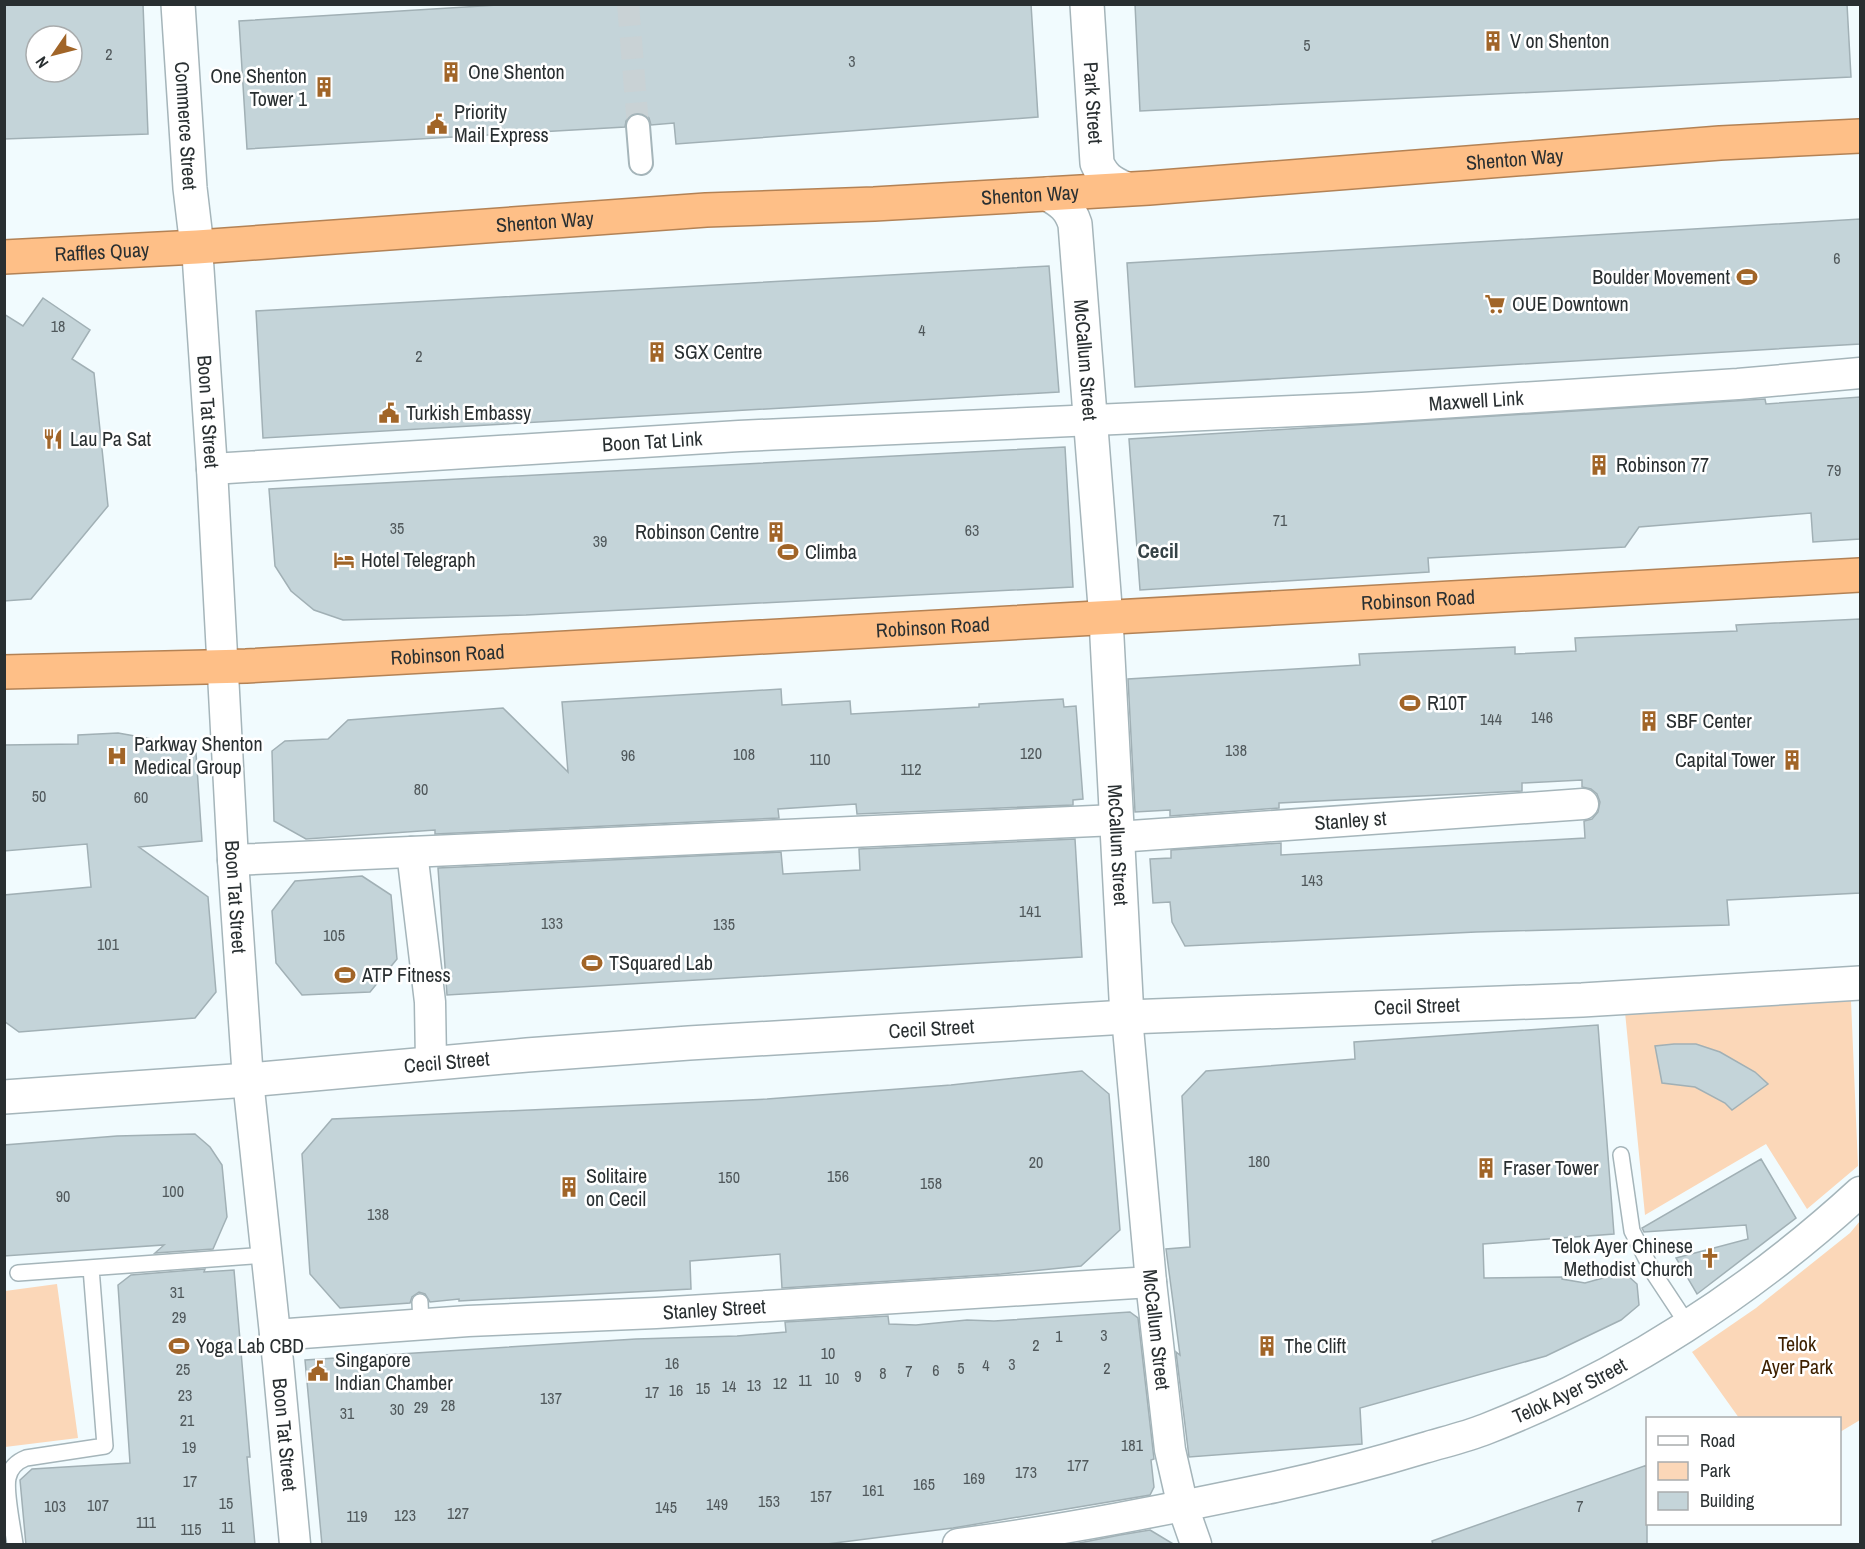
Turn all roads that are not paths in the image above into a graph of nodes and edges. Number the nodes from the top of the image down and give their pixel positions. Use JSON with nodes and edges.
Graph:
{"nodes":[{"id":1,"x":178,"y":4,"type":"edge"},
{"id":2,"x":1087,"y":4,"type":"edge"},
{"id":3,"x":638,"y":126,"type":"tunnel mouth"},
{"id":4,"x":1860,"y":136,"type":"edge"},
{"id":5,"x":641,"y":163,"type":"dead end"},
{"id":6,"x":1124,"y":188,"type":"junction"},
{"id":7,"x":1048,"y":194,"type":"junction"},
{"id":8,"x":197,"y":247,"type":"junction"},
{"id":9,"x":4,"y":257,"type":"edge"},
{"id":10,"x":1860,"y":373,"type":"edge"},
{"id":11,"x":1091,"y":421,"type":"junction"},
{"id":12,"x":212,"y":469,"type":"junction"},
{"id":13,"x":1860,"y":575,"type":"edge"},
{"id":14,"x":1106,"y":619,"type":"junction"},
{"id":15,"x":223,"y":667,"type":"junction"},
{"id":16,"x":4,"y":672,"type":"edge"},
{"id":17,"x":1583,"y":804,"type":"dead end"},
{"id":18,"x":1116,"y":829,"type":"junction"},
{"id":19,"x":412,"y":852,"type":"junction"},
{"id":20,"x":233,"y":860,"type":"junction"},
{"id":21,"x":1857,"y":986,"type":"edge"},
{"id":22,"x":1127,"y":1017,"type":"junction"},
{"id":23,"x":431,"y":1064,"type":"junction"},
{"id":24,"x":248,"y":1080,"type":"junction"},
{"id":25,"x":4,"y":1097,"type":"edge"},
{"id":26,"x":1621,"y":1155,"type":"dead end"},
{"id":27,"x":1860,"y":1192,"type":"edge"},
{"id":28,"x":267,"y":1255,"type":"junction"},
{"id":29,"x":91,"y":1268,"type":"junction"},
{"id":30,"x":18,"y":1273,"type":"dead end"},
{"id":31,"x":1151,"y":1282,"type":"junction"},
{"id":32,"x":1688,"y":1325,"type":"junction"},
{"id":33,"x":275,"y":1335,"type":"junction"},
{"id":34,"x":1190,"y":1527,"type":"edge"},
{"id":35,"x":15,"y":1545,"type":"edge"},
{"id":36,"x":295,"y":1545,"type":"edge"},
{"id":37,"x":958,"y":1545,"type":"edge"}],
"edges":[{"from":1,"to":8,"type":"main road","name":"Commerce Street"},
{"from":2,"to":6,"type":"main road","name":"Park Street"},
{"from":3,"to":5,"type":"street"},
{"from":4,"to":6,"type":"highway","name":"Shenton Way"},
{"from":6,"to":7,"type":"highway","name":"Shenton Way"},
{"from":7,"to":8,"type":"highway","name":"Shenton Way"},
{"from":7,"to":11,"type":"main road","name":"McCallum Street"},
{"from":8,"to":9,"type":"highway","name":"Raffles Quay"},
{"from":8,"to":12,"type":"street","name":"Boon Tat Street"},
{"from":10,"to":11,"type":"street","name":"Maxwell Link"},
{"from":11,"to":12,"type":"street","name":"Boon Tat Link"},
{"from":11,"to":14,"type":"main road","name":"McCallum Street"},
{"from":12,"to":15,"type":"street","name":"Boon Tat Street"},
{"from":13,"to":14,"type":"highway","name":"Robinson Road"},
{"from":14,"to":15,"type":"highway","name":"Robinson Road"},
{"from":14,"to":18,"type":"main road","name":"McCallum Street"},
{"from":15,"to":16,"type":"highway","name":"Robinson Road"},
{"from":15,"to":20,"type":"street","name":"Boon Tat Street"},
{"from":17,"to":18,"type":"street","name":"Stanley st"},
{"from":18,"to":19,"type":"street","name":"Stanley st"},
{"from":18,"to":22,"type":"main road","name":"McCallum Street"},
{"from":19,"to":20,"type":"street","name":"Stanley st"},
{"from":19,"to":23,"type":"street"},
{"from":20,"to":24,"type":"street","name":"Boon Tat Street"},
{"from":21,"to":22,"type":"main road","name":"Cecil Street"},
{"from":22,"to":23,"type":"main road","name":"Cecil Street"},
{"from":22,"to":31,"type":"street","name":"McCallum Street"},
{"from":23,"to":24,"type":"main road","name":"Cecil Street"},
{"from":24,"to":25,"type":"main road","name":"Cecil Street"},
{"from":24,"to":28,"type":"street","name":"Boon Tat Street"},
{"from":26,"to":32,"type":"lane"},
{"from":27,"to":32,"type":"street","name":"Telok Ayer Street"},
{"from":28,"to":29,"type":"lane"},
{"from":28,"to":33,"type":"street","name":"Boon Tat Street"},
{"from":29,"to":30,"type":"lane"},
{"from":29,"to":35,"type":"lane"},
{"from":31,"to":33,"type":"street","name":"Stanley Street"},
{"from":31,"to":34,"type":"street","name":"McCallum Street"},
{"from":32,"to":34,"type":"street","name":"Telok Ayer Street"},
{"from":33,"to":36,"type":"street","name":"Boon Tat Street"},
{"from":34,"to":37,"type":"street","name":"Telok Ayer Street"}]}
